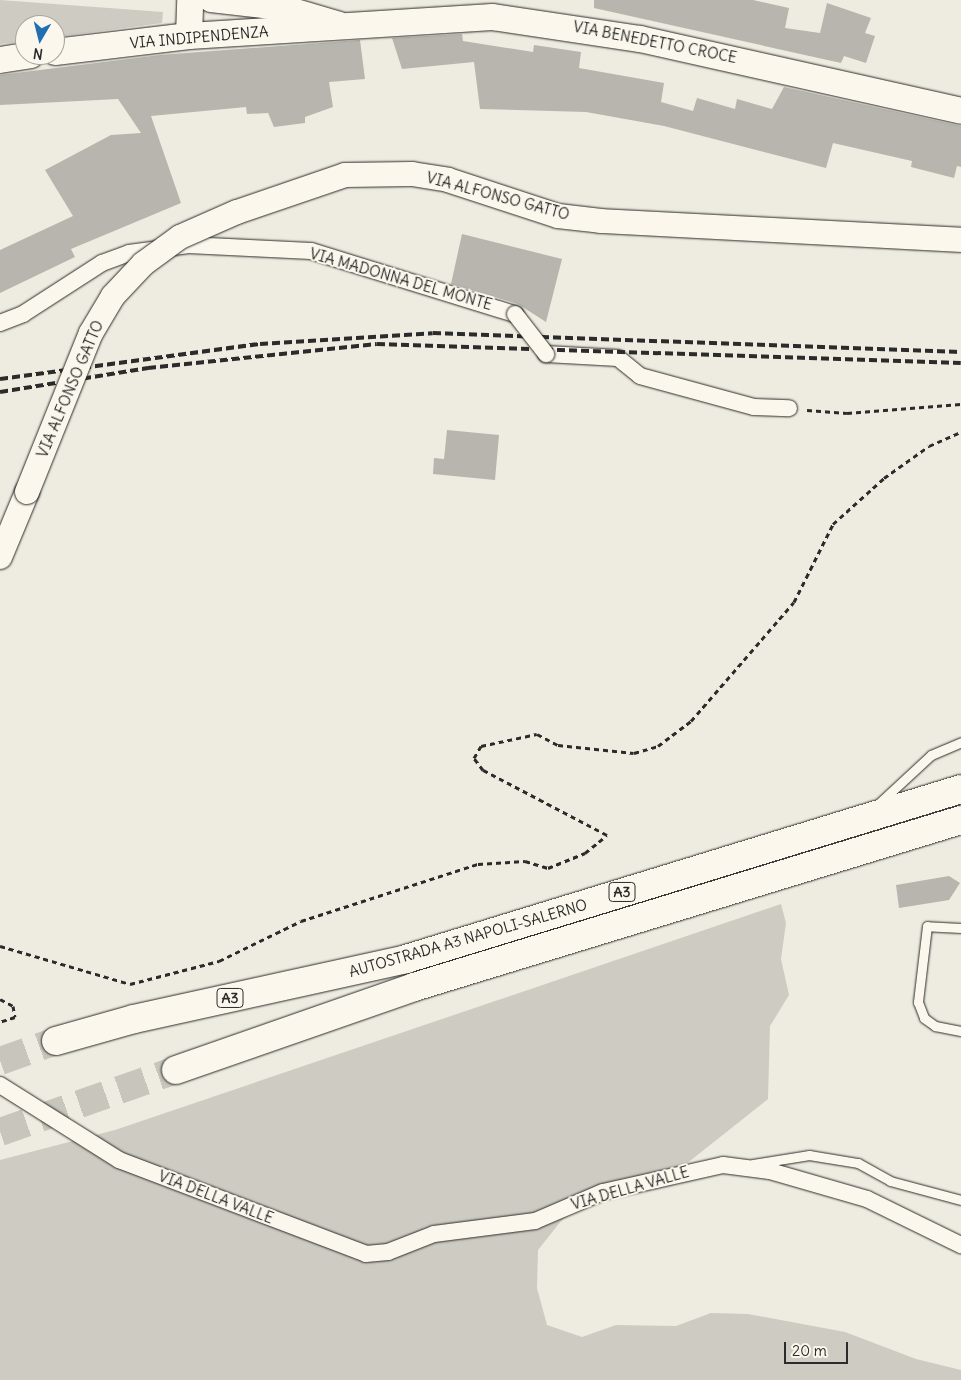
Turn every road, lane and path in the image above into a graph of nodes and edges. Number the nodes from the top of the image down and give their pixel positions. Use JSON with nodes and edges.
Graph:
{"nodes":[{"id":1,"x":190,"y":0,"type":"edge"},
{"id":2,"x":211,"y":0,"type":"edge"},
{"id":3,"x":344,"y":26,"type":"junction"},
{"id":4,"x":189,"y":36,"type":"junction"},
{"id":5,"x":65,"y":51,"type":"edge"},
{"id":6,"x":15,"y":58,"type":"edge"},
{"id":7,"x":0,"y":60,"type":"edge"},
{"id":8,"x":961,"y":111,"type":"edge"},
{"id":9,"x":961,"y":240,"type":"edge"},
{"id":10,"x":0,"y":323,"type":"edge"},
{"id":11,"x":961,"y":404,"type":"edge"},
{"id":12,"x":789,"y":408,"type":"joint"},
{"id":13,"x":961,"y":432,"type":"edge"},
{"id":14,"x":0,"y":557,"type":"edge"},
{"id":15,"x":961,"y":742,"type":"edge"},
{"id":16,"x":961,"y":789,"type":"edge"},
{"id":17,"x":961,"y":820,"type":"edge"},
{"id":18,"x":850,"y":823,"type":"junction"},
{"id":19,"x":961,"y":928,"type":"edge"},
{"id":20,"x":0,"y":946,"type":"edge"},
{"id":21,"x":0,"y":999,"type":"edge"},
{"id":22,"x":0,"y":1022,"type":"edge"},
{"id":23,"x":961,"y":1032,"type":"edge"},
{"id":24,"x":56,"y":1041,"type":"tunnel mouth"},
{"id":25,"x":176,"y":1070,"type":"tunnel mouth"},
{"id":26,"x":0,"y":1085,"type":"edge"},
{"id":27,"x":738,"y":1166,"type":"junction"},
{"id":28,"x":961,"y":1200,"type":"edge"},
{"id":29,"x":961,"y":1245,"type":"edge"}],
"edges":[{"from":1,"to":4,"type":"main road"},
{"from":2,"to":3,"type":"main road"},
{"from":3,"to":4,"type":"main road","name":"VIA INDIPENDENZA"},
{"from":3,"to":8,"type":"main road","name":"VIA BENEDETTO CROCE"},
{"from":4,"to":5,"type":"main road","name":"VIA INDIPENDENZA"},
{"from":6,"to":7,"type":"main road"},
{"from":9,"to":14,"type":"main road","name":"VIA ALFONSO GATTO","bridge":true},
{"from":10,"to":12,"type":"street","name":"VIA MADONNA DEL MONTE","bridge":true},
{"from":11,"to":12,"type":"path"},
{"from":13,"to":20,"type":"path"},
{"from":15,"to":18,"type":"lane"},
{"from":16,"to":18,"type":"highway","name":"AUTOSTRADA A3 NAPOLI-SALERNO","number":"A3"},
{"from":17,"to":25,"type":"highway","name":"AUTOSTRADA A3 NAPOLI-SALERNO","number":"A3"},
{"from":18,"to":24,"type":"highway","name":"AUTOSTRADA A3 NAPOLI-SALERNO","number":"A3"},
{"from":19,"to":23,"type":"lane"},
{"from":21,"to":22,"type":"path"},
{"from":26,"to":27,"type":"street","name":"VIA DELLA VALLE"},
{"from":27,"to":28,"type":"lane"},
{"from":27,"to":29,"type":"street","name":"VIA DELLA VALLE"}]}
